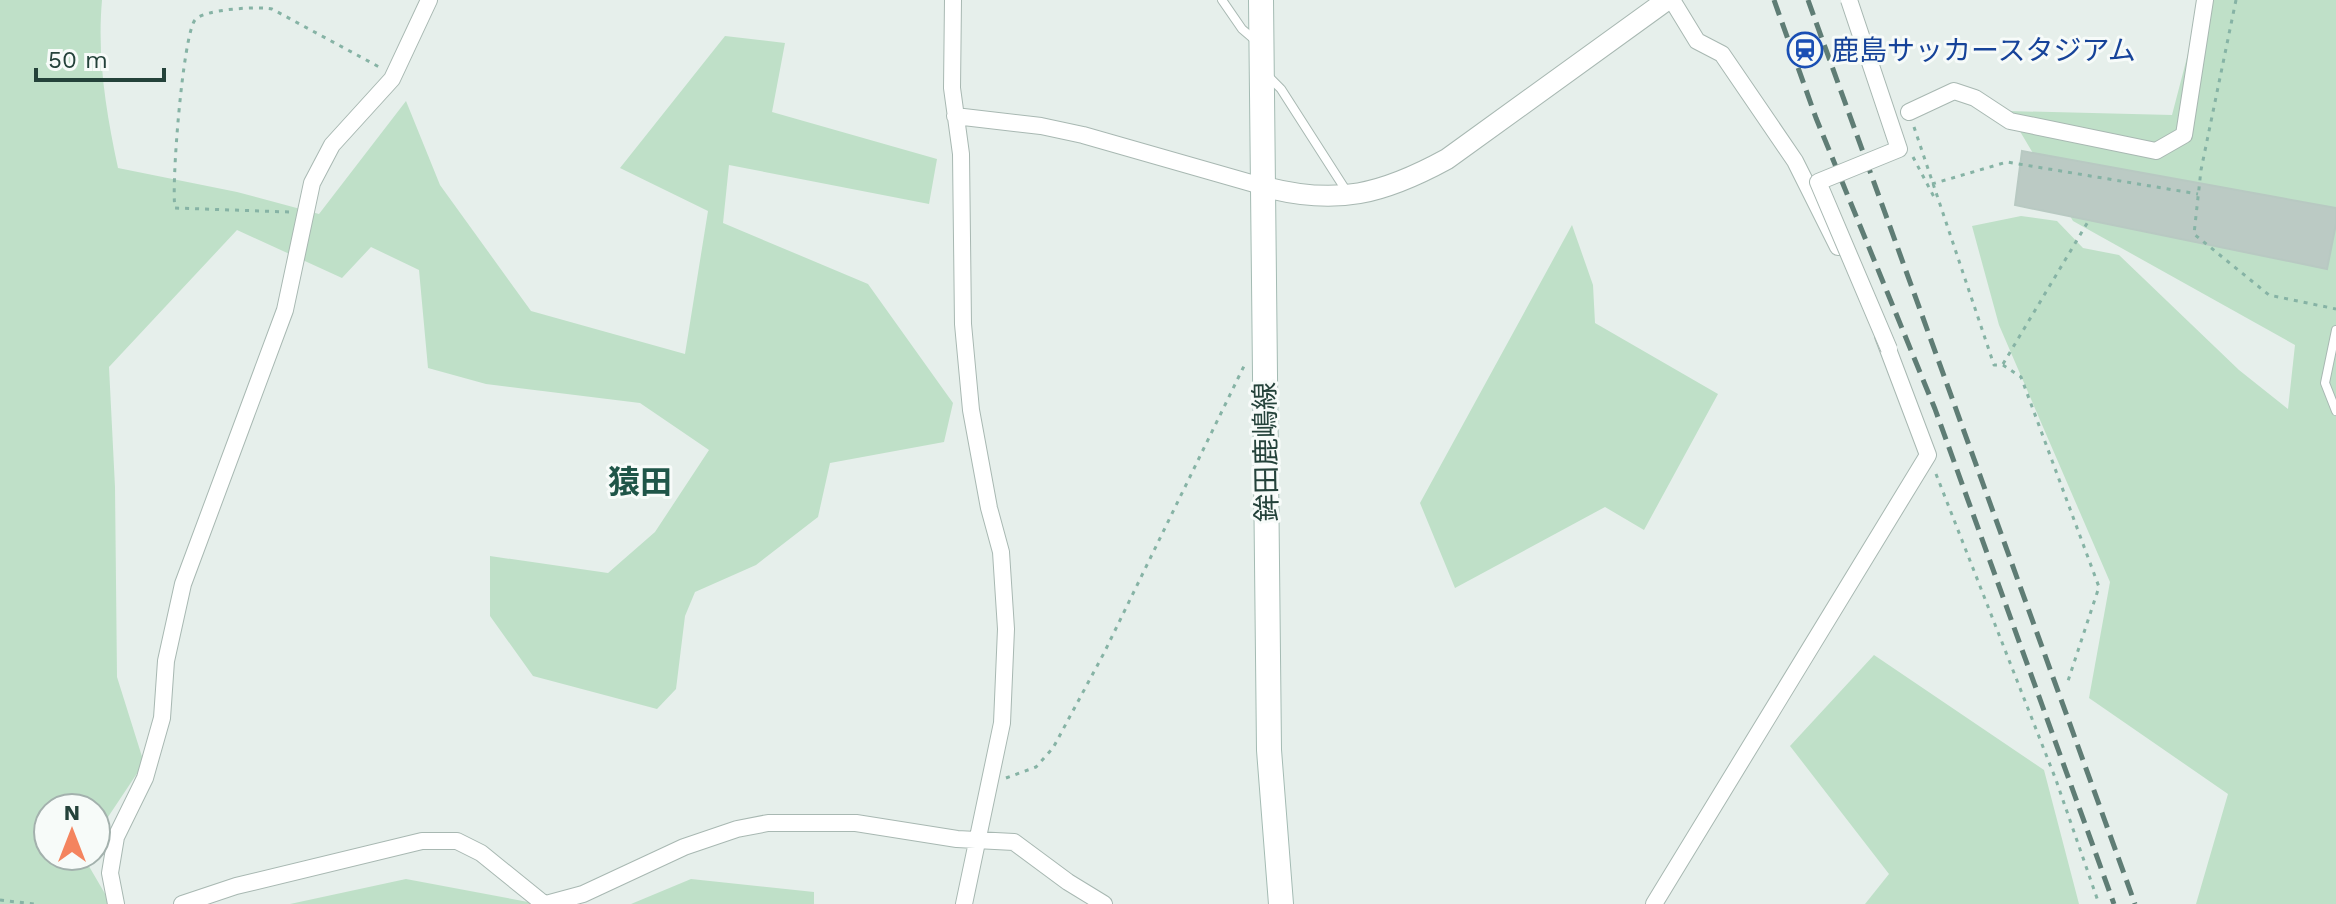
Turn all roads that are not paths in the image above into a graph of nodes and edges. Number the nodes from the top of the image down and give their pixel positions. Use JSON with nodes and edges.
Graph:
{"nodes":[{"id":1,"x":429,"y":0,"type":"edge"},
{"id":2,"x":953,"y":0,"type":"edge"},
{"id":3,"x":1222,"y":0,"type":"edge"},
{"id":4,"x":1261,"y":0,"type":"edge"},
{"id":5,"x":1669,"y":0,"type":"edge"},
{"id":6,"x":1849,"y":0,"type":"edge"},
{"id":7,"x":2205,"y":0,"type":"edge"},
{"id":8,"x":1262,"y":47,"type":"junction"},
{"id":9,"x":1263,"y":72,"type":"junction"},
{"id":10,"x":1909,"y":112,"type":"road end"},
{"id":11,"x":955,"y":116,"type":"junction"},
{"id":12,"x":1265,"y":187,"type":"junction"},
{"id":13,"x":1350,"y":196,"type":"junction"},
{"id":14,"x":2336,"y":330,"type":"edge"},
{"id":15,"x":1889,"y":349,"type":"junction"},
{"id":16,"x":2336,"y":411,"type":"edge"},
{"id":17,"x":976,"y":839,"type":"junction"},
{"id":18,"x":116,"y":904,"type":"edge"},
{"id":19,"x":182,"y":904,"type":"edge"},
{"id":20,"x":545,"y":904,"type":"edge"},
{"id":21,"x":964,"y":904,"type":"edge"},
{"id":22,"x":1104,"y":904,"type":"edge"},
{"id":23,"x":1281,"y":904,"type":"edge"},
{"id":24,"x":1654,"y":904,"type":"edge"}],
"edges":[{"from":1,"to":18,"type":"street"},
{"from":2,"to":11,"type":"street"},
{"from":3,"to":8,"type":"lane"},
{"from":4,"to":8,"type":"main road","name":"鉾田鹿嶋線"},
{"from":5,"to":13,"type":"street"},
{"from":5,"to":15,"type":"street"},
{"from":6,"to":15,"type":"street","bridge":true},
{"from":7,"to":10,"type":"street"},
{"from":8,"to":9,"type":"main road","name":"鉾田鹿嶋線"},
{"from":9,"to":12,"type":"main road","name":"鉾田鹿嶋線"},
{"from":9,"to":13,"type":"lane"},
{"from":11,"to":12,"type":"street"},
{"from":11,"to":17,"type":"street"},
{"from":12,"to":13,"type":"street"},
{"from":12,"to":23,"type":"main road","name":"鉾田鹿嶋線"},
{"from":14,"to":16,"type":"lane"},
{"from":15,"to":24,"type":"street"},
{"from":17,"to":20,"type":"street"},
{"from":17,"to":21,"type":"street"},
{"from":17,"to":22,"type":"street"},
{"from":19,"to":20,"type":"street"}]}
